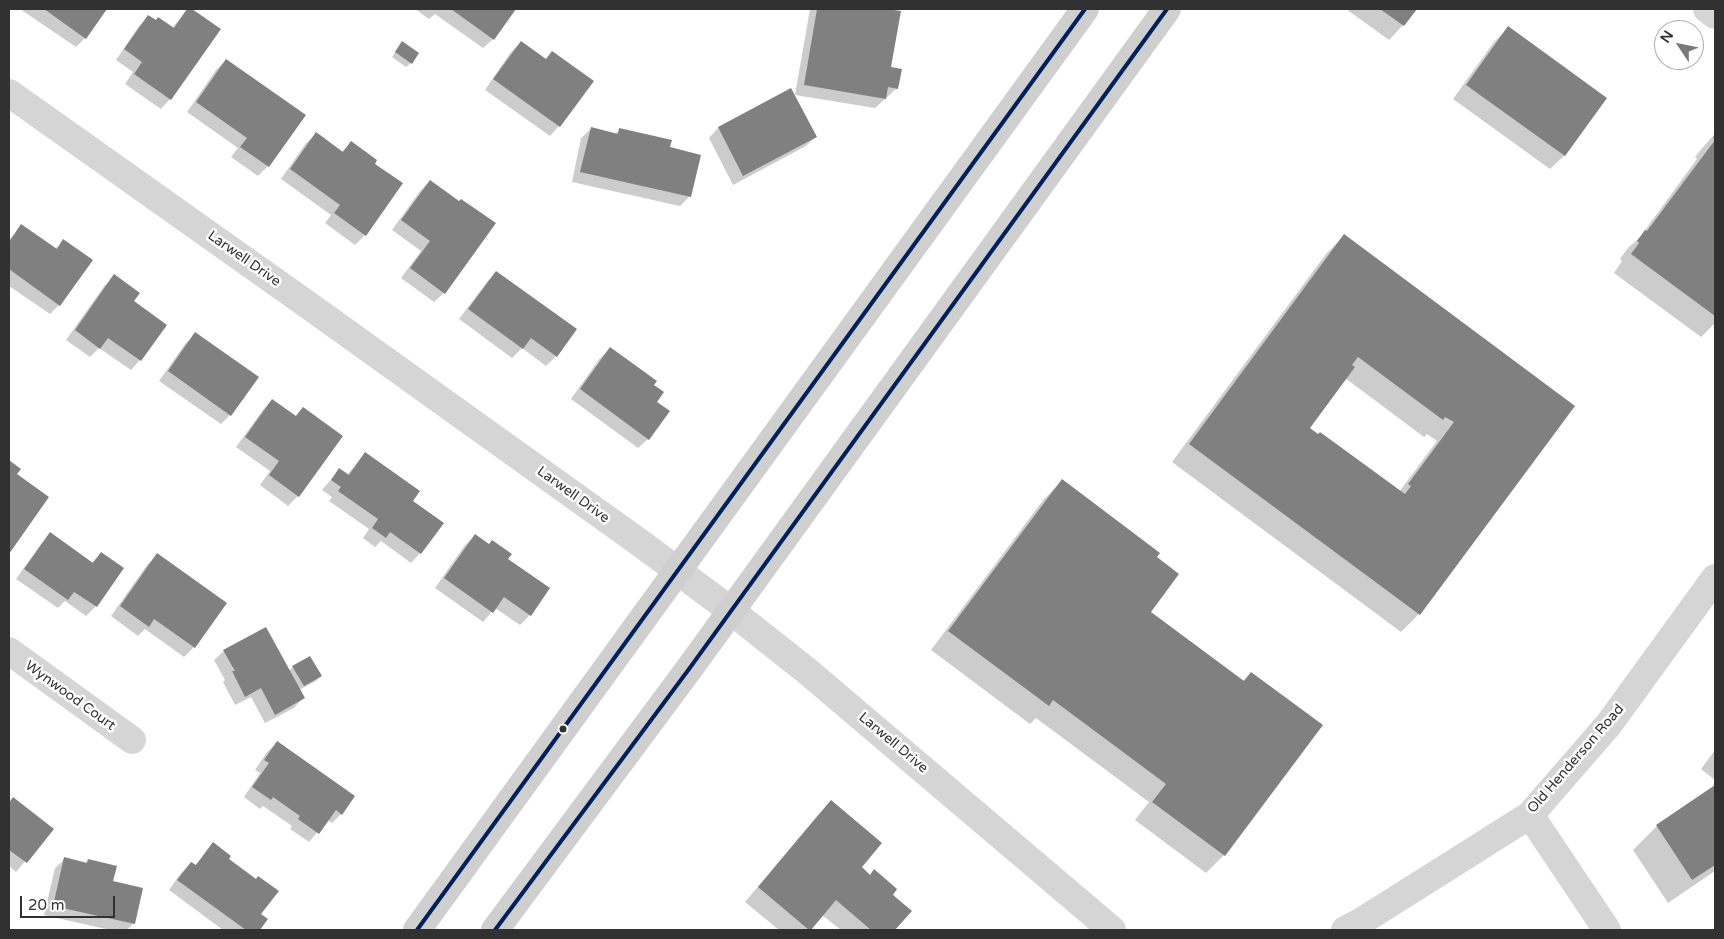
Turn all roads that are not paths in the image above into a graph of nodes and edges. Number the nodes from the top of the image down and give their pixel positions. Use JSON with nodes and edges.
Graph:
{"nodes":[{"id":1,"x":1085,"y":9,"type":"edge"},
{"id":2,"x":1167,"y":9,"type":"edge"},
{"id":3,"x":1707,"y":9,"type":"edge"},
{"id":4,"x":1715,"y":15,"type":"edge"},
{"id":5,"x":9,"y":93,"type":"edge"},
{"id":6,"x":678,"y":570,"type":"junction"},
{"id":7,"x":1715,"y":578,"type":"edge"},
{"id":8,"x":730,"y":610,"type":"junction"},
{"id":9,"x":9,"y":651,"type":"edge"},
{"id":10,"x":132,"y":740,"type":"dead end"},
{"id":11,"x":1530,"y":815,"type":"junction"},
{"id":12,"x":417,"y":930,"type":"edge"},
{"id":13,"x":495,"y":930,"type":"edge"},
{"id":14,"x":1112,"y":930,"type":"edge"},
{"id":15,"x":1345,"y":930,"type":"edge"},
{"id":16,"x":1607,"y":930,"type":"edge"}],
"edges":[{"from":1,"to":6,"type":"main road"},
{"from":2,"to":8,"type":"main road"},
{"from":3,"to":4,"type":"street"},
{"from":5,"to":6,"type":"street","name":"Larwell Drive"},
{"from":6,"to":8,"type":"street","name":"Larwell Drive"},
{"from":6,"to":12,"type":"main road"},
{"from":7,"to":11,"type":"street","name":"Old Henderson Road"},
{"from":8,"to":13,"type":"main road"},
{"from":8,"to":14,"type":"street","name":"Larwell Drive"},
{"from":9,"to":10,"type":"street","name":"Wynwood Court"},
{"from":11,"to":15,"type":"street","name":"Old Henderson Road"},
{"from":11,"to":16,"type":"street"}]}
